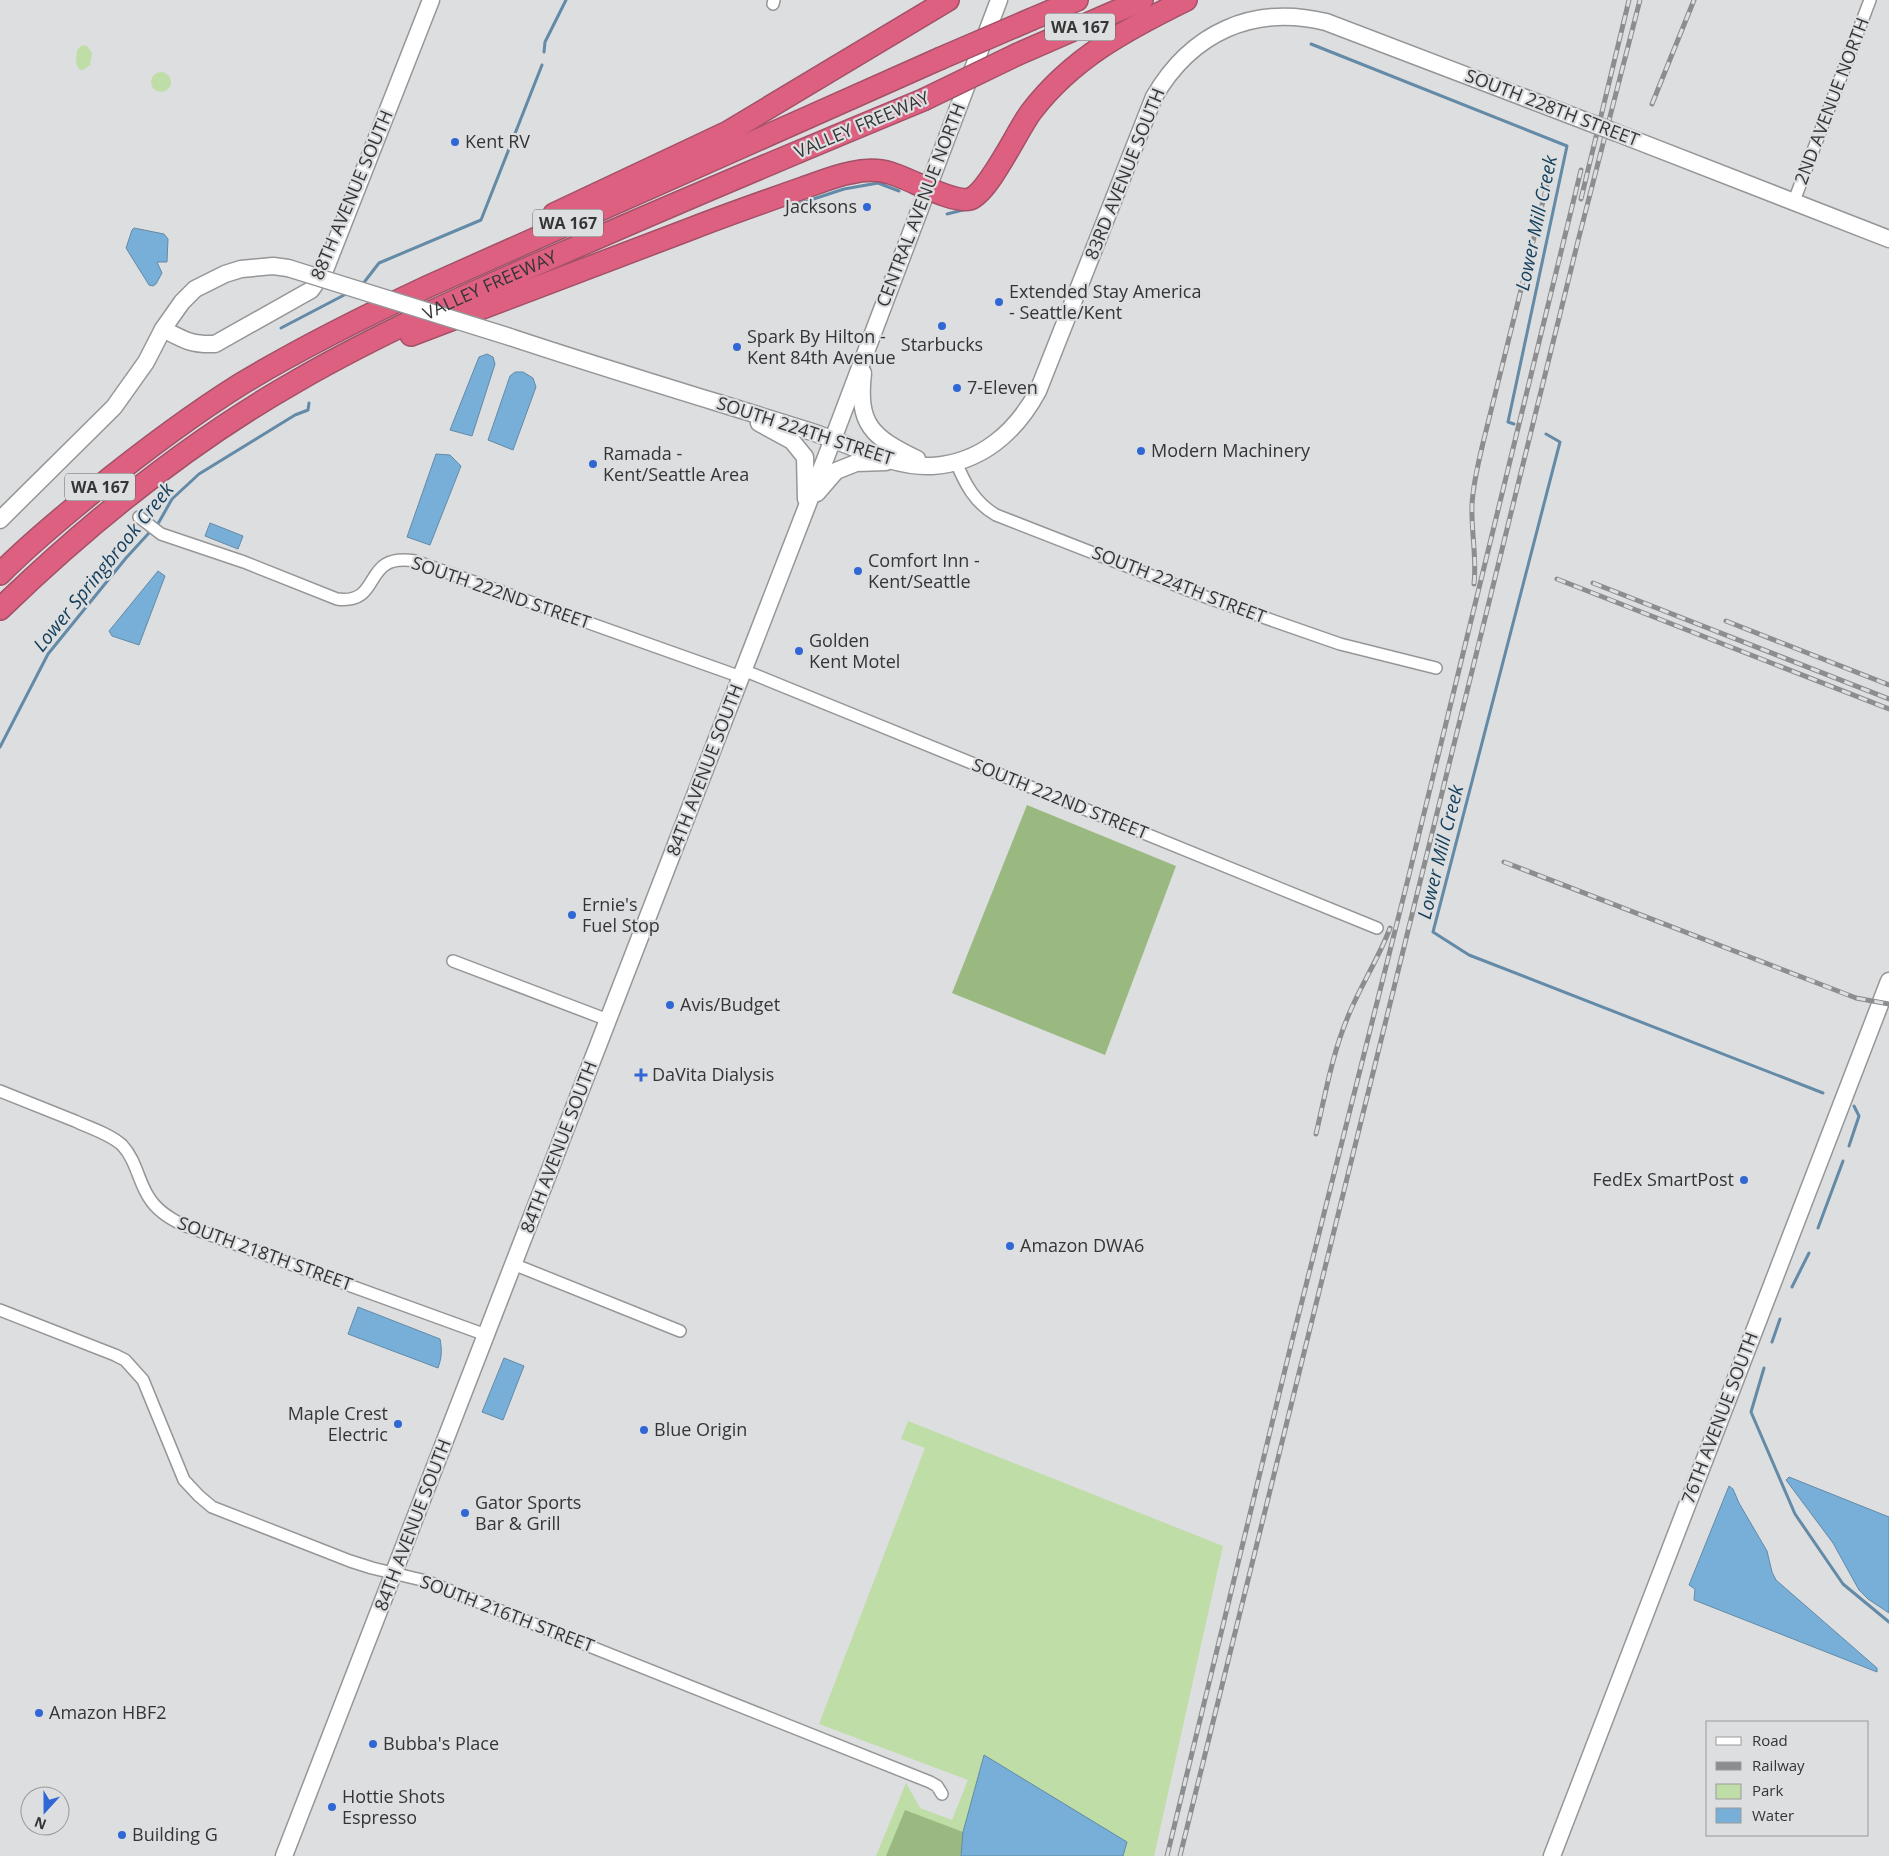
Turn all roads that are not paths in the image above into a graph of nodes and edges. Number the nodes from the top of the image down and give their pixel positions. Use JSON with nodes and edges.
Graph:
{"nodes":[{"id":1,"x":431,"y":0,"type":"edge"},
{"id":2,"x":948,"y":0,"type":"edge"},
{"id":3,"x":999,"y":0,"type":"edge"},
{"id":4,"x":1077,"y":0,"type":"edge"},
{"id":5,"x":1142,"y":0,"type":"edge"},
{"id":6,"x":1186,"y":0,"type":"edge"},
{"id":7,"x":1870,"y":0,"type":"edge"},
{"id":8,"x":1210,"y":36,"type":"joint"},
{"id":9,"x":928,"y":187,"type":"junction"},
{"id":10,"x":1794,"y":201,"type":"junction"},
{"id":11,"x":1889,"y":239,"type":"edge"},
{"id":12,"x":163,"y":328,"type":"junction"},
{"id":13,"x":865,"y":353,"type":"junction"},
{"id":14,"x":315,"y":371,"type":"junction"},
{"id":15,"x":728,"y":406,"type":"junction"},
{"id":16,"x":206,"y":407,"type":"junction"},
{"id":17,"x":833,"y":439,"type":"junction"},
{"id":18,"x":956,"y":462,"type":"junction"},
{"id":19,"x":905,"y":463,"type":"junction"},
{"id":20,"x":930,"y":466,"type":"junction"},
{"id":21,"x":806,"y":507,"type":"junction"},
{"id":22,"x":139,"y":517,"type":"dead end"},
{"id":23,"x":0,"y":520,"type":"edge"},
{"id":24,"x":0,"y":574,"type":"edge"},
{"id":25,"x":0,"y":609,"type":"edge"},
{"id":26,"x":1436,"y":668,"type":"dead end"},
{"id":27,"x":742,"y":674,"type":"junction"},
{"id":28,"x":1377,"y":928,"type":"dead end"},
{"id":29,"x":452,"y":961,"type":"dead end"},
{"id":30,"x":1889,"y":981,"type":"edge"},
{"id":31,"x":608,"y":1020,"type":"junction"},
{"id":32,"x":0,"y":1091,"type":"edge"},
{"id":33,"x":513,"y":1264,"type":"junction"},
{"id":34,"x":0,"y":1310,"type":"edge"},
{"id":35,"x":680,"y":1331,"type":"dead end"},
{"id":36,"x":486,"y":1335,"type":"junction"},
{"id":37,"x":394,"y":1572,"type":"junction"},
{"id":38,"x":942,"y":1794,"type":"dead end"},
{"id":39,"x":284,"y":1856,"type":"edge"},
{"id":40,"x":1552,"y":1856,"type":"edge"}],
"edges":[{"from":1,"to":12,"type":"main road","name":"88TH AVENUE SOUTH"},
{"from":2,"to":16,"type":"highway"},
{"from":3,"to":9,"type":"main road","name":"CENTRAL AVENUE NORTH"},
{"from":4,"to":16,"type":"highway","name":"VALLEY FREEWAY","number":"WA 167","bridge":true},
{"from":5,"to":14,"type":"highway","name":"VALLEY FREEWAY","number":"WA 167","bridge":true},
{"from":6,"to":9,"type":"highway"},
{"from":7,"to":10,"type":"street","name":"2ND AVENUE NORTH"},
{"from":8,"to":10,"type":"main road","name":"SOUTH 228TH STREET","bridge":true},
{"from":8,"to":18,"type":"main road","name":"83RD AVENUE SOUTH"},
{"from":9,"to":13,"type":"main road","name":"CENTRAL AVENUE NORTH"},
{"from":9,"to":14,"type":"highway"},
{"from":10,"to":11,"type":"main road","name":"SOUTH 228TH STREET"},
{"from":12,"to":15,"type":"main road","name":"SOUTH 224TH STREET","bridge":true},
{"from":12,"to":23,"type":"main road","name":"SOUTH 224TH STREET"},
{"from":13,"to":17,"type":"main road","name":"CENTRAL AVENUE NORTH"},
{"from":13,"to":20,"type":"main road"},
{"from":14,"to":25,"type":"highway","name":"VALLEY FREEWAY","number":"WA 167"},
{"from":15,"to":17,"type":"main road","name":"SOUTH 224TH STREET"},
{"from":15,"to":21,"type":"main road"},
{"from":16,"to":24,"type":"highway","name":"VALLEY FREEWAY","number":"WA 167"},
{"from":17,"to":19,"type":"main road","name":"SOUTH 224TH STREET"},
{"from":17,"to":21,"type":"main road","name":"84TH AVENUE SOUTH"},
{"from":18,"to":20,"type":"main road","name":"SOUTH 224TH STREET"},
{"from":18,"to":26,"type":"street","name":"SOUTH 224TH STREET"},
{"from":19,"to":20,"type":"main road","name":"SOUTH 224TH STREET"},
{"from":19,"to":21,"type":"main road"},
{"from":21,"to":27,"type":"main road","name":"84TH AVENUE SOUTH"},
{"from":22,"to":27,"type":"street","name":"SOUTH 222ND STREET"},
{"from":27,"to":28,"type":"street","name":"SOUTH 222ND STREET"},
{"from":27,"to":31,"type":"main road","name":"84TH AVENUE SOUTH"},
{"from":29,"to":31,"type":"street"},
{"from":30,"to":40,"type":"main road","name":"76TH AVENUE SOUTH"},
{"from":31,"to":33,"type":"main road","name":"84TH AVENUE SOUTH"},
{"from":32,"to":36,"type":"street","name":"SOUTH 218TH STREET"},
{"from":33,"to":35,"type":"street"},
{"from":33,"to":36,"type":"main road","name":"84TH AVENUE SOUTH"},
{"from":34,"to":37,"type":"street","name":"SOUTH 216TH STREET"},
{"from":36,"to":37,"type":"main road","name":"84TH AVENUE SOUTH"},
{"from":37,"to":38,"type":"street","name":"SOUTH 216TH STREET"},
{"from":37,"to":39,"type":"main road","name":"84TH AVENUE SOUTH"}]}
